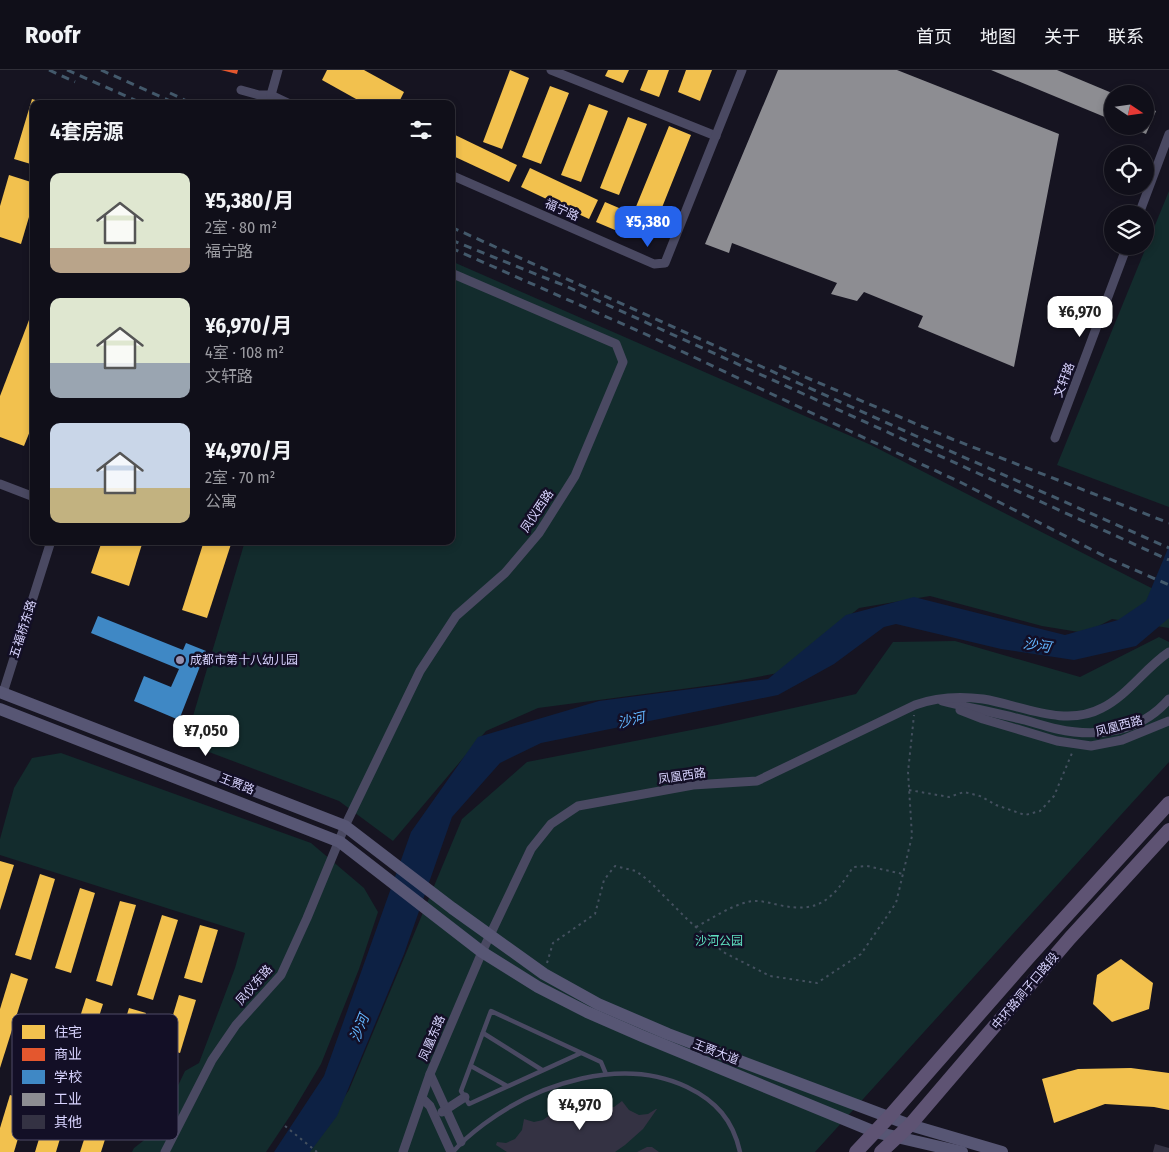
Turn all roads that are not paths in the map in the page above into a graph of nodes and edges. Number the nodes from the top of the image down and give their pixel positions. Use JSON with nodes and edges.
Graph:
{"nodes":[{"id":1,"x":278,"y":70,"type":"edge"},
{"id":2,"x":551,"y":70,"type":"edge"},
{"id":3,"x":742,"y":70,"type":"edge"},
{"id":4,"x":241,"y":90,"type":"dead end"},
{"id":5,"x":271,"y":96,"type":"junction"},
{"id":6,"x":280,"y":100,"type":"edge"},
{"id":7,"x":1169,"y":134,"type":"edge"},
{"id":8,"x":716,"y":136,"type":"junction"},
{"id":9,"x":455,"y":177,"type":"edge"},
{"id":10,"x":1142,"y":205,"type":"edge"},
{"id":11,"x":1124,"y":255,"type":"edge"},
{"id":12,"x":455,"y":275,"type":"edge"},
{"id":13,"x":1055,"y":438,"type":"dead end"},
{"id":14,"x":0,"y":484,"type":"edge"},
{"id":15,"x":30,"y":495,"type":"edge"},
{"id":16,"x":50,"y":545,"type":"edge"},
{"id":17,"x":1169,"y":652,"type":"edge"},
{"id":18,"x":1,"y":693,"type":"edge"},
{"id":19,"x":1169,"y":698,"type":"edge"},
{"id":20,"x":932,"y":699,"type":"junction"},
{"id":21,"x":1,"y":712,"type":"edge"},
{"id":22,"x":1169,"y":721,"type":"edge"},
{"id":23,"x":1169,"y":802,"type":"edge"},
{"id":24,"x":345,"y":826,"type":"junction"},
{"id":25,"x":1169,"y":830,"type":"edge"},
{"id":26,"x":340,"y":842,"type":"junction"},
{"id":27,"x":452,"y":908,"type":"joint"},
{"id":28,"x":444,"y":924,"type":"joint"},
{"id":29,"x":491,"y":936,"type":"junction"},
{"id":30,"x":482,"y":952,"type":"junction"},
{"id":31,"x":483,"y":1033,"type":"junction"},
{"id":32,"x":581,"y":1052,"type":"junction"},
{"id":33,"x":470,"y":1066,"type":"junction"},
{"id":34,"x":542,"y":1070,"type":"junction"},
{"id":35,"x":430,"y":1074,"type":"junction"},
{"id":36,"x":606,"y":1074,"type":"junction"},
{"id":37,"x":507,"y":1086,"type":"junction"},
{"id":38,"x":465,"y":1097,"type":"junction"},
{"id":39,"x":422,"y":1098,"type":"junction"},
{"id":40,"x":446,"y":1110,"type":"junction"},
{"id":41,"x":435,"y":1117,"type":"junction"},
{"id":42,"x":889,"y":1117,"type":"junction"},
{"id":43,"x":910,"y":1125,"type":"junction"},
{"id":44,"x":178,"y":1128,"type":"edge"},
{"id":45,"x":875,"y":1132,"type":"junction"},
{"id":46,"x":896,"y":1137,"type":"junction"},
{"id":47,"x":172,"y":1140,"type":"edge"},
{"id":48,"x":461,"y":1142,"type":"junction"},
{"id":49,"x":166,"y":1152,"type":"edge"},
{"id":50,"x":403,"y":1152,"type":"edge"},
{"id":51,"x":452,"y":1152,"type":"edge"},
{"id":52,"x":740,"y":1152,"type":"edge"},
{"id":53,"x":856,"y":1152,"type":"edge"},
{"id":54,"x":881,"y":1152,"type":"edge"},
{"id":55,"x":962,"y":1152,"type":"edge"},
{"id":56,"x":1002,"y":1152,"type":"edge"}],
"edges":[{"from":1,"to":5,"type":"street"},
{"from":2,"to":8,"type":"street"},
{"from":3,"to":8,"type":"street","name":"福宁路"},
{"from":4,"to":5,"type":"street"},
{"from":5,"to":6,"type":"street"},
{"from":7,"to":10,"type":"street"},
{"from":8,"to":9,"type":"street","name":"福宁路"},
{"from":11,"to":13,"type":"street","name":"文轩路"},
{"from":12,"to":24,"type":"street","name":"凤仪西路"},
{"from":14,"to":15,"type":"street"},
{"from":16,"to":18,"type":"street","name":"五福桥东路"},
{"from":17,"to":20,"type":"street","name":"凤凰西路"},
{"from":18,"to":21,"type":"main road","name":"五福桥东路"},
{"from":18,"to":24,"type":"main road","name":"王贾路"},
{"from":19,"to":20,"type":"street","name":"凤凰西路"},
{"from":20,"to":22,"type":"street","name":"凤凰西路"},
{"from":20,"to":29,"type":"street","name":"凤凰西路"},
{"from":21,"to":26,"type":"main road","name":"王贾路"},
{"from":23,"to":42,"type":"main road","name":"中环路洞子口路段"},
{"from":24,"to":26,"type":"street","name":"凤仪东路"},
{"from":24,"to":27,"type":"main road","name":"王贾路"},
{"from":25,"to":43,"type":"main road","name":"中环路洞子口路段"},
{"from":26,"to":28,"type":"main road","name":"王贾路"},
{"from":26,"to":44,"type":"street","name":"凤仪东路"},
{"from":27,"to":29,"type":"main road","name":"王贾大道"},
{"from":28,"to":30,"type":"main road","name":"王贾大道"},
{"from":29,"to":30,"type":"street","name":"凤凰东路"},
{"from":29,"to":42,"type":"main road","name":"王贾大道"},
{"from":30,"to":35,"type":"street","name":"凤凰东路"},
{"from":30,"to":45,"type":"main road","name":"王贾大道"},
{"from":31,"to":32,"type":"lane"},
{"from":31,"to":33,"type":"lane"},
{"from":31,"to":34,"type":"lane"},
{"from":32,"to":34,"type":"lane"},
{"from":32,"to":36,"type":"lane"},
{"from":33,"to":37,"type":"lane"},
{"from":33,"to":38,"type":"lane"},
{"from":34,"to":37,"type":"lane"},
{"from":35,"to":39,"type":"street","name":"凤凰东路"},
{"from":35,"to":40,"type":"street"},
{"from":36,"to":48,"type":"lane"},
{"from":36,"to":52,"type":"lane"},
{"from":37,"to":38,"type":"lane"},
{"from":38,"to":40,"type":"street"},
{"from":39,"to":41,"type":"street"},
{"from":39,"to":50,"type":"street","name":"凤凰东路"},
{"from":40,"to":41,"type":"street"},
{"from":40,"to":48,"type":"street"},
{"from":41,"to":51,"type":"street"},
{"from":42,"to":43,"type":"main road","name":"王贾大道"},
{"from":42,"to":45,"type":"main road","name":"中环路洞子口路段"},
{"from":43,"to":46,"type":"main road","name":"中环路洞子口路段"},
{"from":43,"to":56,"type":"main road","name":"王贾大道"},
{"from":45,"to":46,"type":"main road","name":"王贾大道"},
{"from":45,"to":53,"type":"main road","name":"中环路洞子口路段"},
{"from":46,"to":54,"type":"main road","name":"中环路洞子口路段"},
{"from":46,"to":55,"type":"main road","name":"王贾大道"},
{"from":47,"to":49,"type":"street","name":"凤仪东路"},
{"from":48,"to":51,"type":"lane"}]}
